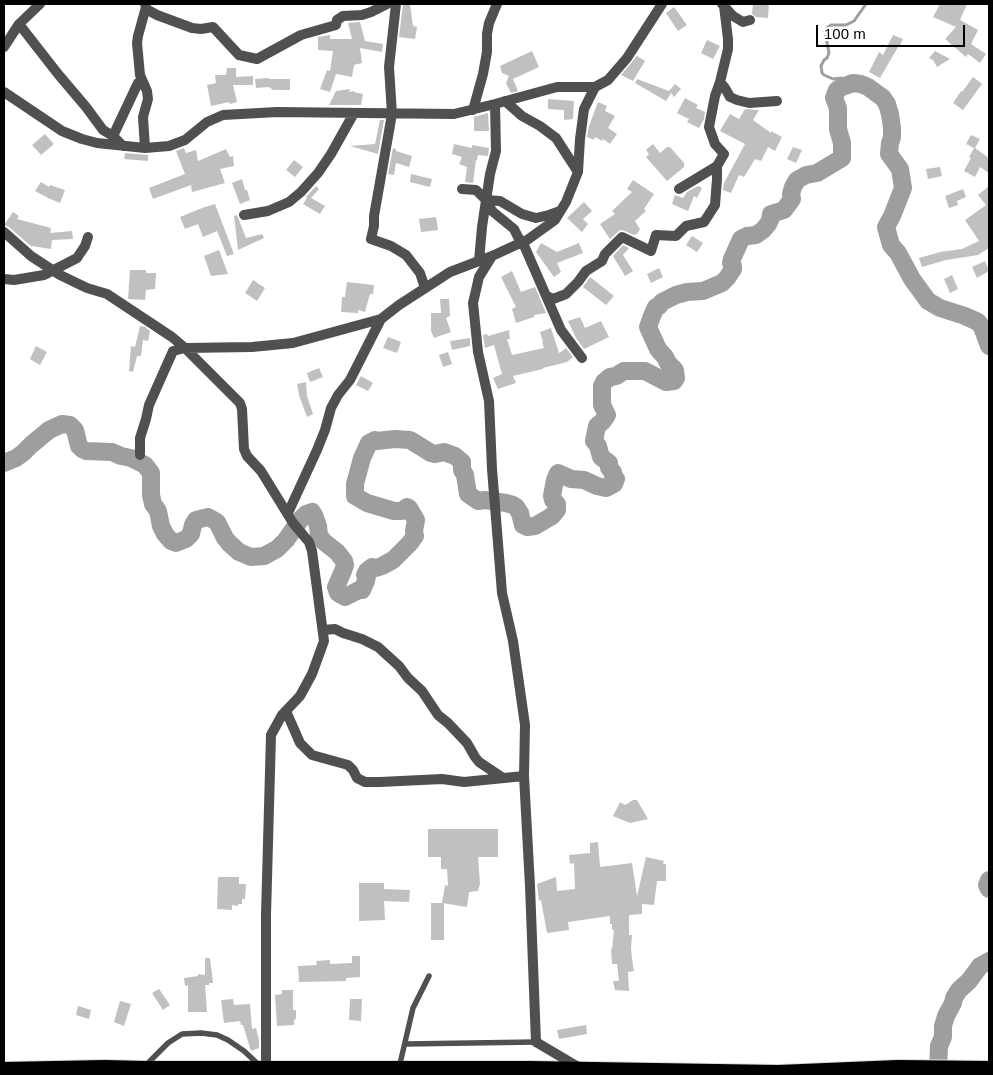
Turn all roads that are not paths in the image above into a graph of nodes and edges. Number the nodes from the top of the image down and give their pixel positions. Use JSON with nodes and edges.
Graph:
{"nodes":[{"id":1,"x":40,"y":4,"type":"edge"},
{"id":2,"x":387,"y":4,"type":"edge"},
{"id":3,"x":396,"y":4,"type":"edge"},
{"id":4,"x":497,"y":4,"type":"edge"},
{"id":5,"x":662,"y":4,"type":"edge"},
{"id":6,"x":723,"y":5,"type":"edge"},
{"id":7,"x":145,"y":6,"type":"edge"},
{"id":8,"x":750,"y":20,"type":"dead end"},
{"id":9,"x":19,"y":24,"type":"junction"},
{"id":10,"x":4,"y":47,"type":"edge"},
{"id":11,"x":720,"y":82,"type":"junction"},
{"id":12,"x":142,"y":83,"type":"junction"},
{"id":13,"x":595,"y":87,"type":"junction"},
{"id":14,"x":4,"y":92,"type":"edge"},
{"id":15,"x":777,"y":101,"type":"dead end"},
{"id":16,"x":500,"y":103,"type":"junction"},
{"id":17,"x":473,"y":110,"type":"junction"},
{"id":18,"x":354,"y":113,"type":"junction"},
{"id":19,"x":392,"y":114,"type":"junction"},
{"id":20,"x":113,"y":136,"type":"junction"},
{"id":21,"x":123,"y":146,"type":"junction"},
{"id":22,"x":145,"y":148,"type":"junction"},
{"id":23,"x":717,"y":166,"type":"junction"},
{"id":24,"x":578,"y":172,"type":"junction"},
{"id":25,"x":462,"y":189,"type":"dead end"},
{"id":26,"x":679,"y":189,"type":"dead end"},
{"id":27,"x":486,"y":200,"type":"junction"},
{"id":28,"x":561,"y":210,"type":"junction"},
{"id":29,"x":244,"y":215,"type":"dead end"},
{"id":30,"x":4,"y":232,"type":"edge"},
{"id":31,"x":88,"y":236,"type":"dead end"},
{"id":32,"x":523,"y":242,"type":"junction"},
{"id":33,"x":492,"y":256,"type":"junction"},
{"id":34,"x":479,"y":261,"type":"junction"},
{"id":35,"x":53,"y":271,"type":"junction"},
{"id":36,"x":4,"y":280,"type":"edge"},
{"id":37,"x":426,"y":288,"type":"junction"},
{"id":38,"x":547,"y":296,"type":"junction"},
{"id":39,"x":381,"y":319,"type":"junction"},
{"id":40,"x":185,"y":348,"type":"junction"},
{"id":41,"x":582,"y":358,"type":"dead end"},
{"id":42,"x":140,"y":455,"type":"dead end"},
{"id":43,"x":293,"y":522,"type":"junction"},
{"id":44,"x":323,"y":630,"type":"junction"},
{"id":45,"x":286,"y":711,"type":"junction"},
{"id":46,"x":524,"y":776,"type":"junction"},
{"id":47,"x":503,"y":778,"type":"junction"},
{"id":48,"x":429,"y":976,"type":"dead end"},
{"id":49,"x":536,"y":1042,"type":"junction"},
{"id":50,"x":405,"y":1044,"type":"junction"},
{"id":51,"x":144,"y":1067,"type":"junction"},
{"id":52,"x":263,"y":1067,"type":"junction"},
{"id":53,"x":4,"y":1068,"type":"edge"},
{"id":54,"x":103,"y":1068,"type":"edge"},
{"id":55,"x":399,"y":1068,"type":"junction"},
{"id":56,"x":581,"y":1068,"type":"junction"},
{"id":57,"x":982,"y":1068,"type":"edge"},
{"id":58,"x":526,"y":1069,"type":"edge"}],
"edges":[{"from":1,"to":9,"type":"street"},
{"from":2,"to":7,"type":"street"},
{"from":3,"to":19,"type":"street"},
{"from":4,"to":17,"type":"street"},
{"from":5,"to":13,"type":"street"},
{"from":6,"to":8,"type":"street"},
{"from":6,"to":11,"type":"street"},
{"from":7,"to":12,"type":"street"},
{"from":9,"to":10,"type":"street"},
{"from":9,"to":20,"type":"street"},
{"from":11,"to":15,"type":"street"},
{"from":11,"to":23,"type":"street"},
{"from":12,"to":20,"type":"street"},
{"from":12,"to":22,"type":"street"},
{"from":13,"to":16,"type":"street"},
{"from":13,"to":24,"type":"street"},
{"from":14,"to":21,"type":"street"},
{"from":16,"to":17,"type":"street"},
{"from":16,"to":24,"type":"street"},
{"from":16,"to":27,"type":"street"},
{"from":17,"to":19,"type":"street"},
{"from":18,"to":19,"type":"street"},
{"from":18,"to":22,"type":"street"},
{"from":18,"to":29,"type":"street"},
{"from":19,"to":37,"type":"street"},
{"from":20,"to":21,"type":"street"},
{"from":21,"to":22,"type":"street"},
{"from":23,"to":26,"type":"street"},
{"from":23,"to":38,"type":"street"},
{"from":24,"to":28,"type":"street"},
{"from":25,"to":27,"type":"street"},
{"from":27,"to":28,"type":"street"},
{"from":27,"to":32,"type":"street"},
{"from":27,"to":34,"type":"street"},
{"from":28,"to":32,"type":"street"},
{"from":30,"to":35,"type":"street"},
{"from":31,"to":35,"type":"street"},
{"from":32,"to":33,"type":"street"},
{"from":32,"to":38,"type":"street"},
{"from":33,"to":34,"type":"street"},
{"from":33,"to":46,"type":"street"},
{"from":34,"to":37,"type":"street"},
{"from":35,"to":36,"type":"street"},
{"from":35,"to":40,"type":"street"},
{"from":37,"to":39,"type":"street"},
{"from":38,"to":41,"type":"street"},
{"from":39,"to":40,"type":"street"},
{"from":39,"to":43,"type":"street"},
{"from":40,"to":42,"type":"street"},
{"from":40,"to":43,"type":"street"},
{"from":43,"to":44,"type":"street"},
{"from":44,"to":45,"type":"street"},
{"from":44,"to":47,"type":"street"},
{"from":45,"to":47,"type":"street"},
{"from":45,"to":52,"type":"street"},
{"from":46,"to":47,"type":"street"},
{"from":46,"to":49,"type":"street"},
{"from":48,"to":50,"type":"lane"},
{"from":49,"to":50,"type":"lane"},
{"from":49,"to":56,"type":"street"},
{"from":50,"to":55,"type":"lane"},
{"from":51,"to":52,"type":"main road"},
{"from":51,"to":52,"type":"lane"},
{"from":51,"to":54,"type":"main road"},
{"from":52,"to":55,"type":"main road"},
{"from":53,"to":54,"type":"main road"},
{"from":55,"to":58,"type":"main road"},
{"from":56,"to":57,"type":"main road"},
{"from":56,"to":58,"type":"main road"}]}
